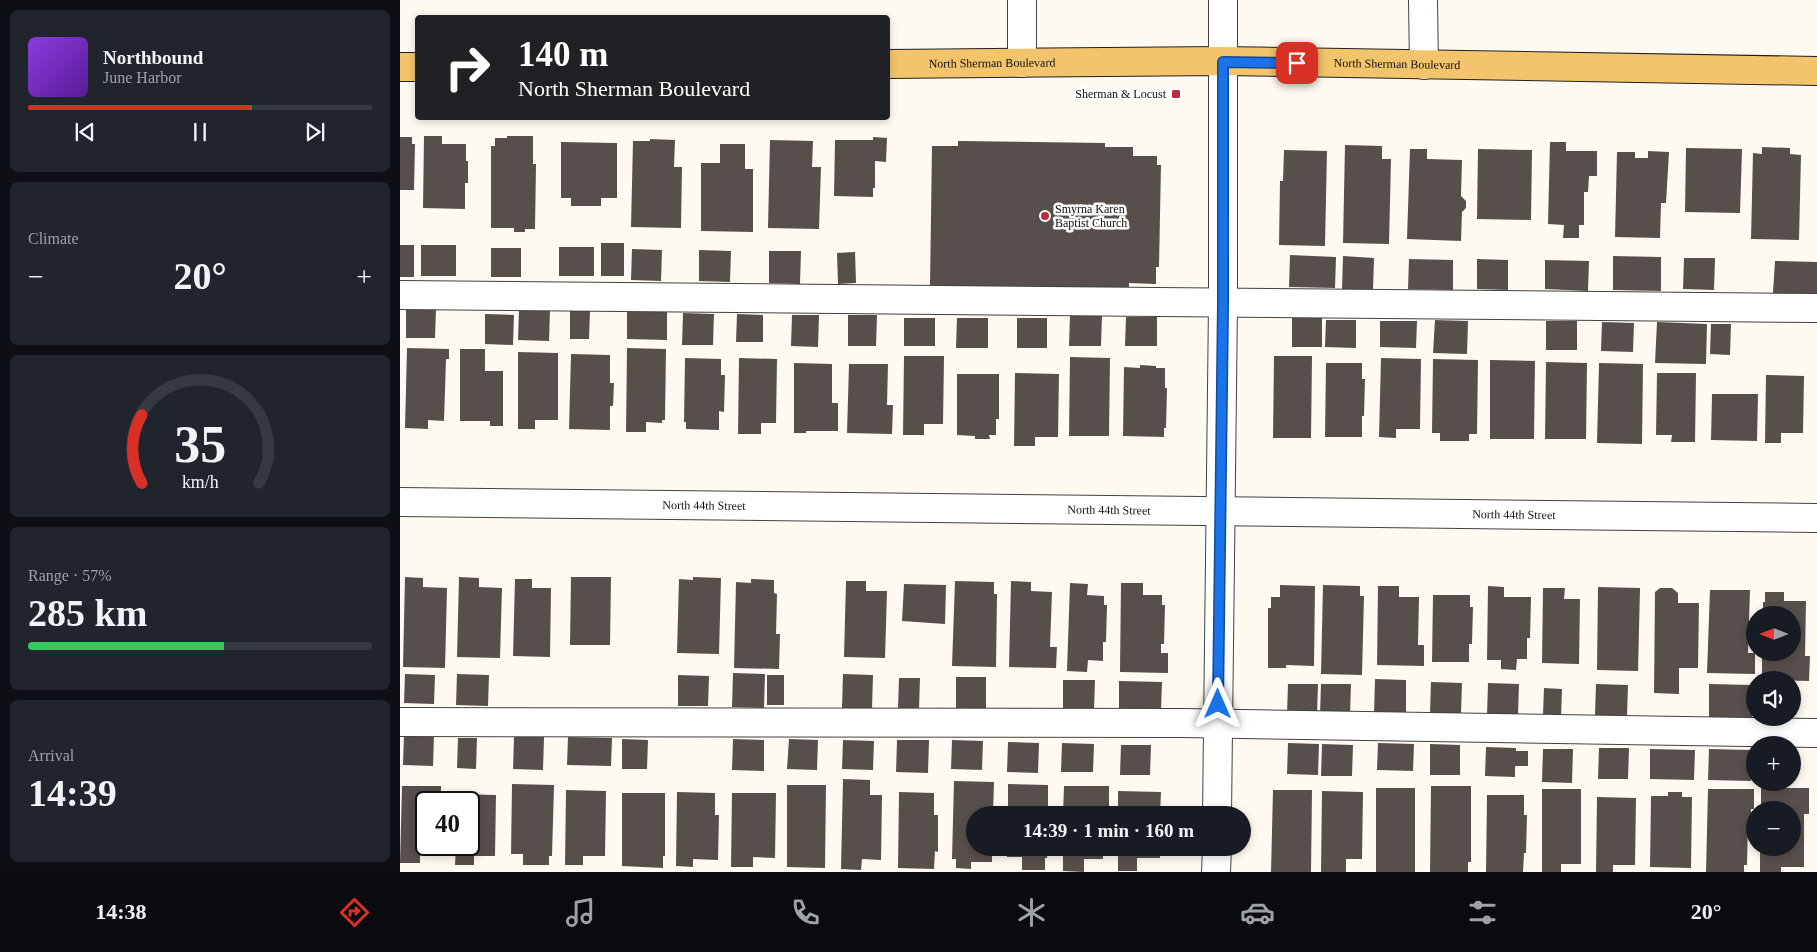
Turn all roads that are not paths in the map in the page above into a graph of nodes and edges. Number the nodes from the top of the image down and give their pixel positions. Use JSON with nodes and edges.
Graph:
{"nodes":[{"id":1,"x":1022,"y":0,"type":"edge"},
{"id":2,"x":1223,"y":0,"type":"edge"},
{"id":3,"x":1423,"y":0,"type":"edge"},
{"id":4,"x":1223,"y":62,"type":"junction"},
{"id":5,"x":1022,"y":63,"type":"junction"},
{"id":6,"x":890,"y":64,"type":"edge"},
{"id":7,"x":1424,"y":65,"type":"junction"},
{"id":8,"x":400,"y":67,"type":"edge"},
{"id":9,"x":415,"y":67,"type":"edge"},
{"id":10,"x":1817,"y":71,"type":"edge"},
{"id":11,"x":400,"y":295,"type":"edge"},
{"id":12,"x":1223,"y":304,"type":"junction"},
{"id":13,"x":1817,"y":308,"type":"edge"},
{"id":14,"x":400,"y":502,"type":"edge"},
{"id":15,"x":1219,"y":511,"type":"junction"},
{"id":16,"x":1817,"y":518,"type":"edge"},
{"id":17,"x":400,"y":722,"type":"edge"},
{"id":18,"x":1218,"y":724,"type":"junction"},
{"id":19,"x":1817,"y":733,"type":"edge"},
{"id":20,"x":1217,"y":806,"type":"edge"},
{"id":21,"x":1216,"y":856,"type":"edge"},
{"id":22,"x":1216,"y":872,"type":"edge"}],
"edges":[{"from":1,"to":5,"type":"street"},
{"from":2,"to":4,"type":"street"},
{"from":3,"to":7,"type":"street"},
{"from":4,"to":5,"type":"main road","name":"North Sherman Boulevard"},
{"from":4,"to":7,"type":"main road","name":"North Sherman Boulevard"},
{"from":4,"to":12,"type":"street"},
{"from":5,"to":6,"type":"main road","name":"North Sherman Boulevard"},
{"from":7,"to":10,"type":"main road","name":"North Sherman Boulevard"},
{"from":8,"to":9,"type":"main road"},
{"from":11,"to":12,"type":"street"},
{"from":12,"to":13,"type":"street"},
{"from":12,"to":15,"type":"street"},
{"from":14,"to":15,"type":"street","name":"North 44th Street"},
{"from":15,"to":16,"type":"street","name":"North 44th Street"},
{"from":15,"to":18,"type":"street"},
{"from":17,"to":18,"type":"street"},
{"from":18,"to":19,"type":"street"},
{"from":18,"to":20,"type":"street"},
{"from":21,"to":22,"type":"street"}]}
